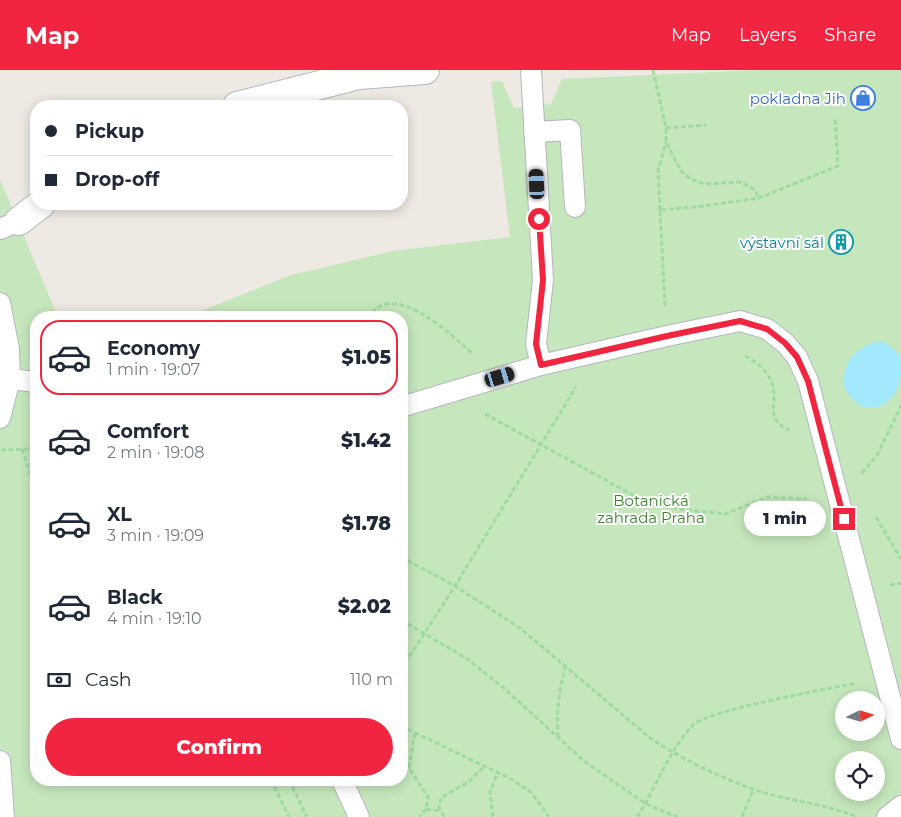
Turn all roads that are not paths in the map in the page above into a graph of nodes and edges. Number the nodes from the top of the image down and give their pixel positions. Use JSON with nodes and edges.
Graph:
{"nodes":[{"id":1,"x":425,"y":70,"type":"edge"},
{"id":2,"x":531,"y":70,"type":"edge"},
{"id":3,"x":261,"y":100,"type":"edge"},
{"id":4,"x":534,"y":132,"type":"junction"},
{"id":5,"x":575,"y":206,"type":"dead end"},
{"id":6,"x":32,"y":210,"type":"edge"},
{"id":7,"x":9,"y":225,"type":"edge"},
{"id":8,"x":0,"y":303,"type":"edge"},
{"id":9,"x":541,"y":365,"type":"junction"},
{"id":10,"x":10,"y":379,"type":"junction"},
{"id":11,"x":30,"y":381,"type":"edge"},
{"id":12,"x":408,"y":405,"type":"edge"},
{"id":13,"x":0,"y":418,"type":"edge"},
{"id":14,"x":901,"y":739,"type":"edge"},
{"id":15,"x":0,"y":761,"type":"edge"},
{"id":16,"x":345,"y":786,"type":"edge"},
{"id":17,"x":901,"y":806,"type":"edge"},
{"id":18,"x":4,"y":817,"type":"edge"},
{"id":19,"x":359,"y":817,"type":"edge"},
{"id":20,"x":887,"y":817,"type":"edge"}],
"edges":[{"from":1,"to":3,"type":"street"},
{"from":2,"to":4,"type":"lane"},
{"from":4,"to":5,"type":"lane"},
{"from":4,"to":9,"type":"lane"},
{"from":6,"to":7,"type":"street"},
{"from":8,"to":10,"type":"lane"},
{"from":9,"to":12,"type":"lane"},
{"from":9,"to":14,"type":"lane"},
{"from":10,"to":11,"type":"lane"},
{"from":10,"to":13,"type":"lane"},
{"from":15,"to":18,"type":"lane"},
{"from":16,"to":19,"type":"lane"},
{"from":17,"to":20,"type":"lane"}]}
